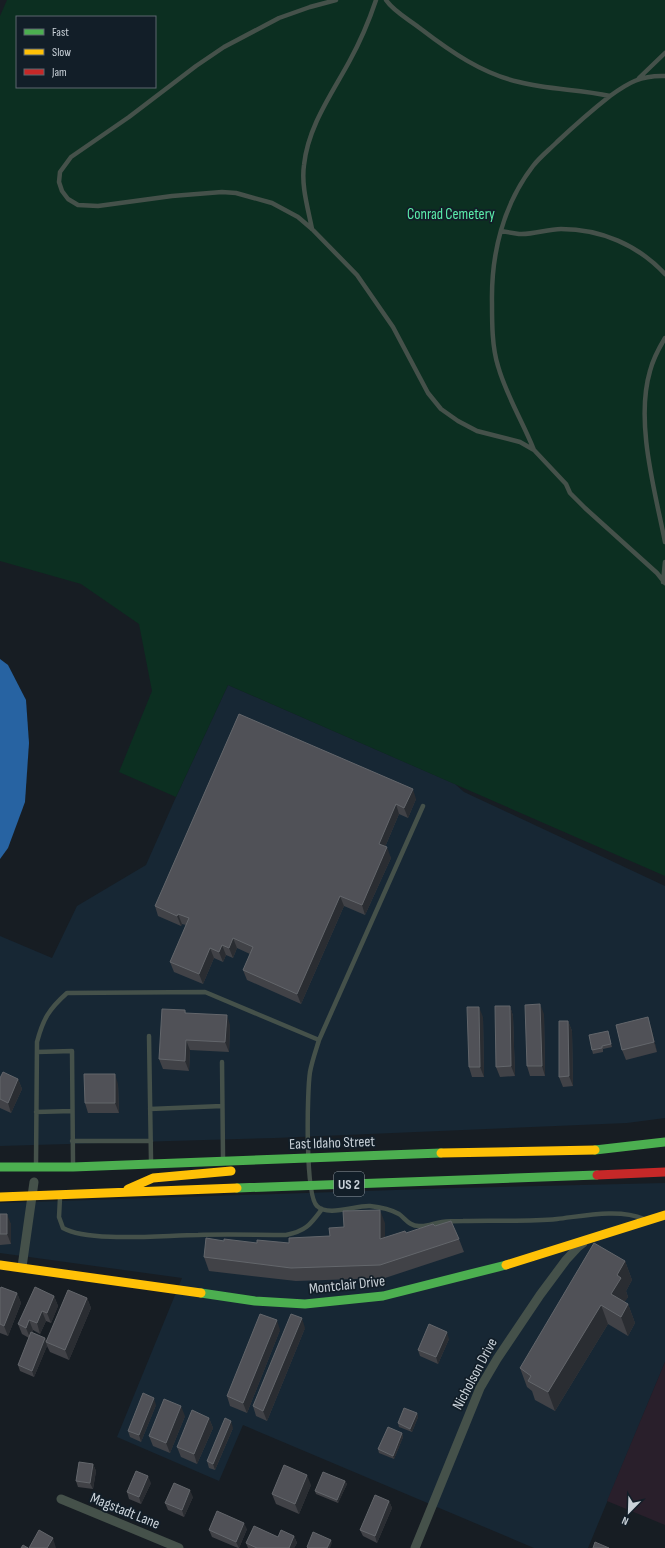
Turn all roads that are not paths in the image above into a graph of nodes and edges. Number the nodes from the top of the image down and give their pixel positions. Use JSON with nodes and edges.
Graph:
{"nodes":[{"id":1,"x":336,"y":0,"type":"edge"},
{"id":2,"x":376,"y":0,"type":"edge"},
{"id":3,"x":386,"y":0,"type":"edge"},
{"id":4,"x":665,"y":53,"type":"edge"},
{"id":5,"x":665,"y":76,"type":"edge"},
{"id":6,"x":637,"y":80,"type":"junction"},
{"id":7,"x":610,"y":96,"type":"junction"},
{"id":8,"x":312,"y":229,"type":"junction"},
{"id":9,"x":500,"y":231,"type":"junction"},
{"id":10,"x":665,"y":274,"type":"edge"},
{"id":11,"x":665,"y":338,"type":"edge"},
{"id":12,"x":534,"y":450,"type":"junction"},
{"id":13,"x":665,"y":542,"type":"edge"},
{"id":14,"x":665,"y":562,"type":"edge"},
{"id":15,"x":664,"y":582,"type":"edge"},
{"id":16,"x":422,"y":806,"type":"dead end"},
{"id":17,"x":149,"y":1036,"type":"dead end"},
{"id":18,"x":319,"y":1040,"type":"junction"},
{"id":19,"x":37,"y":1052,"type":"junction"},
{"id":20,"x":222,"y":1062,"type":"dead end"},
{"id":21,"x":222,"y":1106,"type":"junction"},
{"id":22,"x":150,"y":1109,"type":"junction"},
{"id":23,"x":72,"y":1111,"type":"junction"},
{"id":24,"x":36,"y":1112,"type":"junction"},
{"id":25,"x":72,"y":1141,"type":"junction"},
{"id":26,"x":151,"y":1141,"type":"junction"},
{"id":27,"x":665,"y":1142,"type":"edge"},
{"id":28,"x":309,"y":1158,"type":"junction"},
{"id":29,"x":223,"y":1161,"type":"junction"},
{"id":30,"x":151,"y":1164,"type":"junction"},
{"id":31,"x":73,"y":1167,"type":"junction"},
{"id":32,"x":0,"y":1168,"type":"edge"},
{"id":33,"x":36,"y":1168,"type":"junction"},
{"id":34,"x":258,"y":1169,"type":"dead end"},
{"id":35,"x":243,"y":1170,"type":"dead end"},
{"id":36,"x":665,"y":1172,"type":"edge"},
{"id":37,"x":0,"y":1175,"type":"edge"},
{"id":38,"x":34,"y":1182,"type":"joint"},
{"id":39,"x":311,"y":1185,"type":"junction"},
{"id":40,"x":117,"y":1193,"type":"junction"},
{"id":41,"x":60,"y":1195,"type":"junction"},
{"id":42,"x":0,"y":1197,"type":"edge"},
{"id":43,"x":32,"y":1197,"type":"junction"},
{"id":44,"x":322,"y":1208,"type":"junction"},
{"id":45,"x":665,"y":1215,"type":"edge"},
{"id":46,"x":649,"y":1221,"type":"junction"},
{"id":47,"x":594,"y":1236,"type":"junction"},
{"id":48,"x":0,"y":1265,"type":"edge"},
{"id":49,"x":22,"y":1267,"type":"junction"},
{"id":50,"x":61,"y":1499,"type":"dead end"},
{"id":51,"x":179,"y":1548,"type":"edge"},
{"id":52,"x":415,"y":1548,"type":"edge"}],
"edges":[{"from":1,"to":8,"type":"lane"},
{"from":2,"to":8,"type":"lane"},
{"from":3,"to":7,"type":"lane"},
{"from":4,"to":6,"type":"lane"},
{"from":5,"to":6,"type":"lane"},
{"from":6,"to":7,"type":"lane"},
{"from":7,"to":9,"type":"lane"},
{"from":8,"to":12,"type":"lane"},
{"from":9,"to":10,"type":"lane"},
{"from":9,"to":12,"type":"lane"},
{"from":11,"to":13,"type":"lane"},
{"from":12,"to":15,"type":"lane"},
{"from":14,"to":15,"type":"lane"},
{"from":16,"to":18,"type":"lane"},
{"from":17,"to":22,"type":"lane"},
{"from":18,"to":19,"type":"lane"},
{"from":18,"to":28,"type":"lane"},
{"from":19,"to":23,"type":"lane"},
{"from":19,"to":24,"type":"lane"},
{"from":20,"to":21,"type":"lane"},
{"from":21,"to":22,"type":"lane"},
{"from":21,"to":29,"type":"lane"},
{"from":22,"to":26,"type":"lane"},
{"from":23,"to":24,"type":"lane"},
{"from":23,"to":25,"type":"lane"},
{"from":24,"to":33,"type":"lane"},
{"from":25,"to":26,"type":"lane"},
{"from":25,"to":31,"type":"lane"},
{"from":26,"to":30,"type":"lane"},
{"from":27,"to":28,"type":"main road","name":"East Idaho Street","number":"US 2"},
{"from":28,"to":29,"type":"main road","name":"East Idaho Street","number":"US 2"},
{"from":28,"to":34,"type":"main road"},
{"from":28,"to":39,"type":"lane"},
{"from":29,"to":30,"type":"main road","name":"East Idaho Street","number":"US 2"},
{"from":30,"to":31,"type":"main road","name":"East Idaho Street","number":"US 2"},
{"from":31,"to":33,"type":"main road","name":"East Idaho Street","number":"US 2"},
{"from":32,"to":33,"type":"main road","name":"East Idaho Street","number":"US 2"},
{"from":33,"to":37,"type":"main road"},
{"from":33,"to":38,"type":"lane"},
{"from":35,"to":40,"type":"main road"},
{"from":36,"to":39,"type":"main road","number":"US 2"},
{"from":38,"to":43,"type":"street"},
{"from":39,"to":40,"type":"main road","number":"US 2"},
{"from":39,"to":44,"type":"lane"},
{"from":40,"to":41,"type":"main road","number":"US 2"},
{"from":41,"to":43,"type":"main road","number":"US 2"},
{"from":41,"to":44,"type":"lane"},
{"from":42,"to":43,"type":"main road","number":"US 2"},
{"from":43,"to":49,"type":"street"},
{"from":44,"to":46,"type":"lane"},
{"from":45,"to":46,"type":"main road","name":"Montclair Drive"},
{"from":46,"to":47,"type":"main road","name":"Montclair Drive"},
{"from":47,"to":49,"type":"main road","name":"Montclair Drive"},
{"from":47,"to":52,"type":"street","name":"Nicholson Drive"},
{"from":48,"to":49,"type":"main road","name":"Montclair Drive"},
{"from":50,"to":51,"type":"street","name":"Magstadt Lane"}]}
